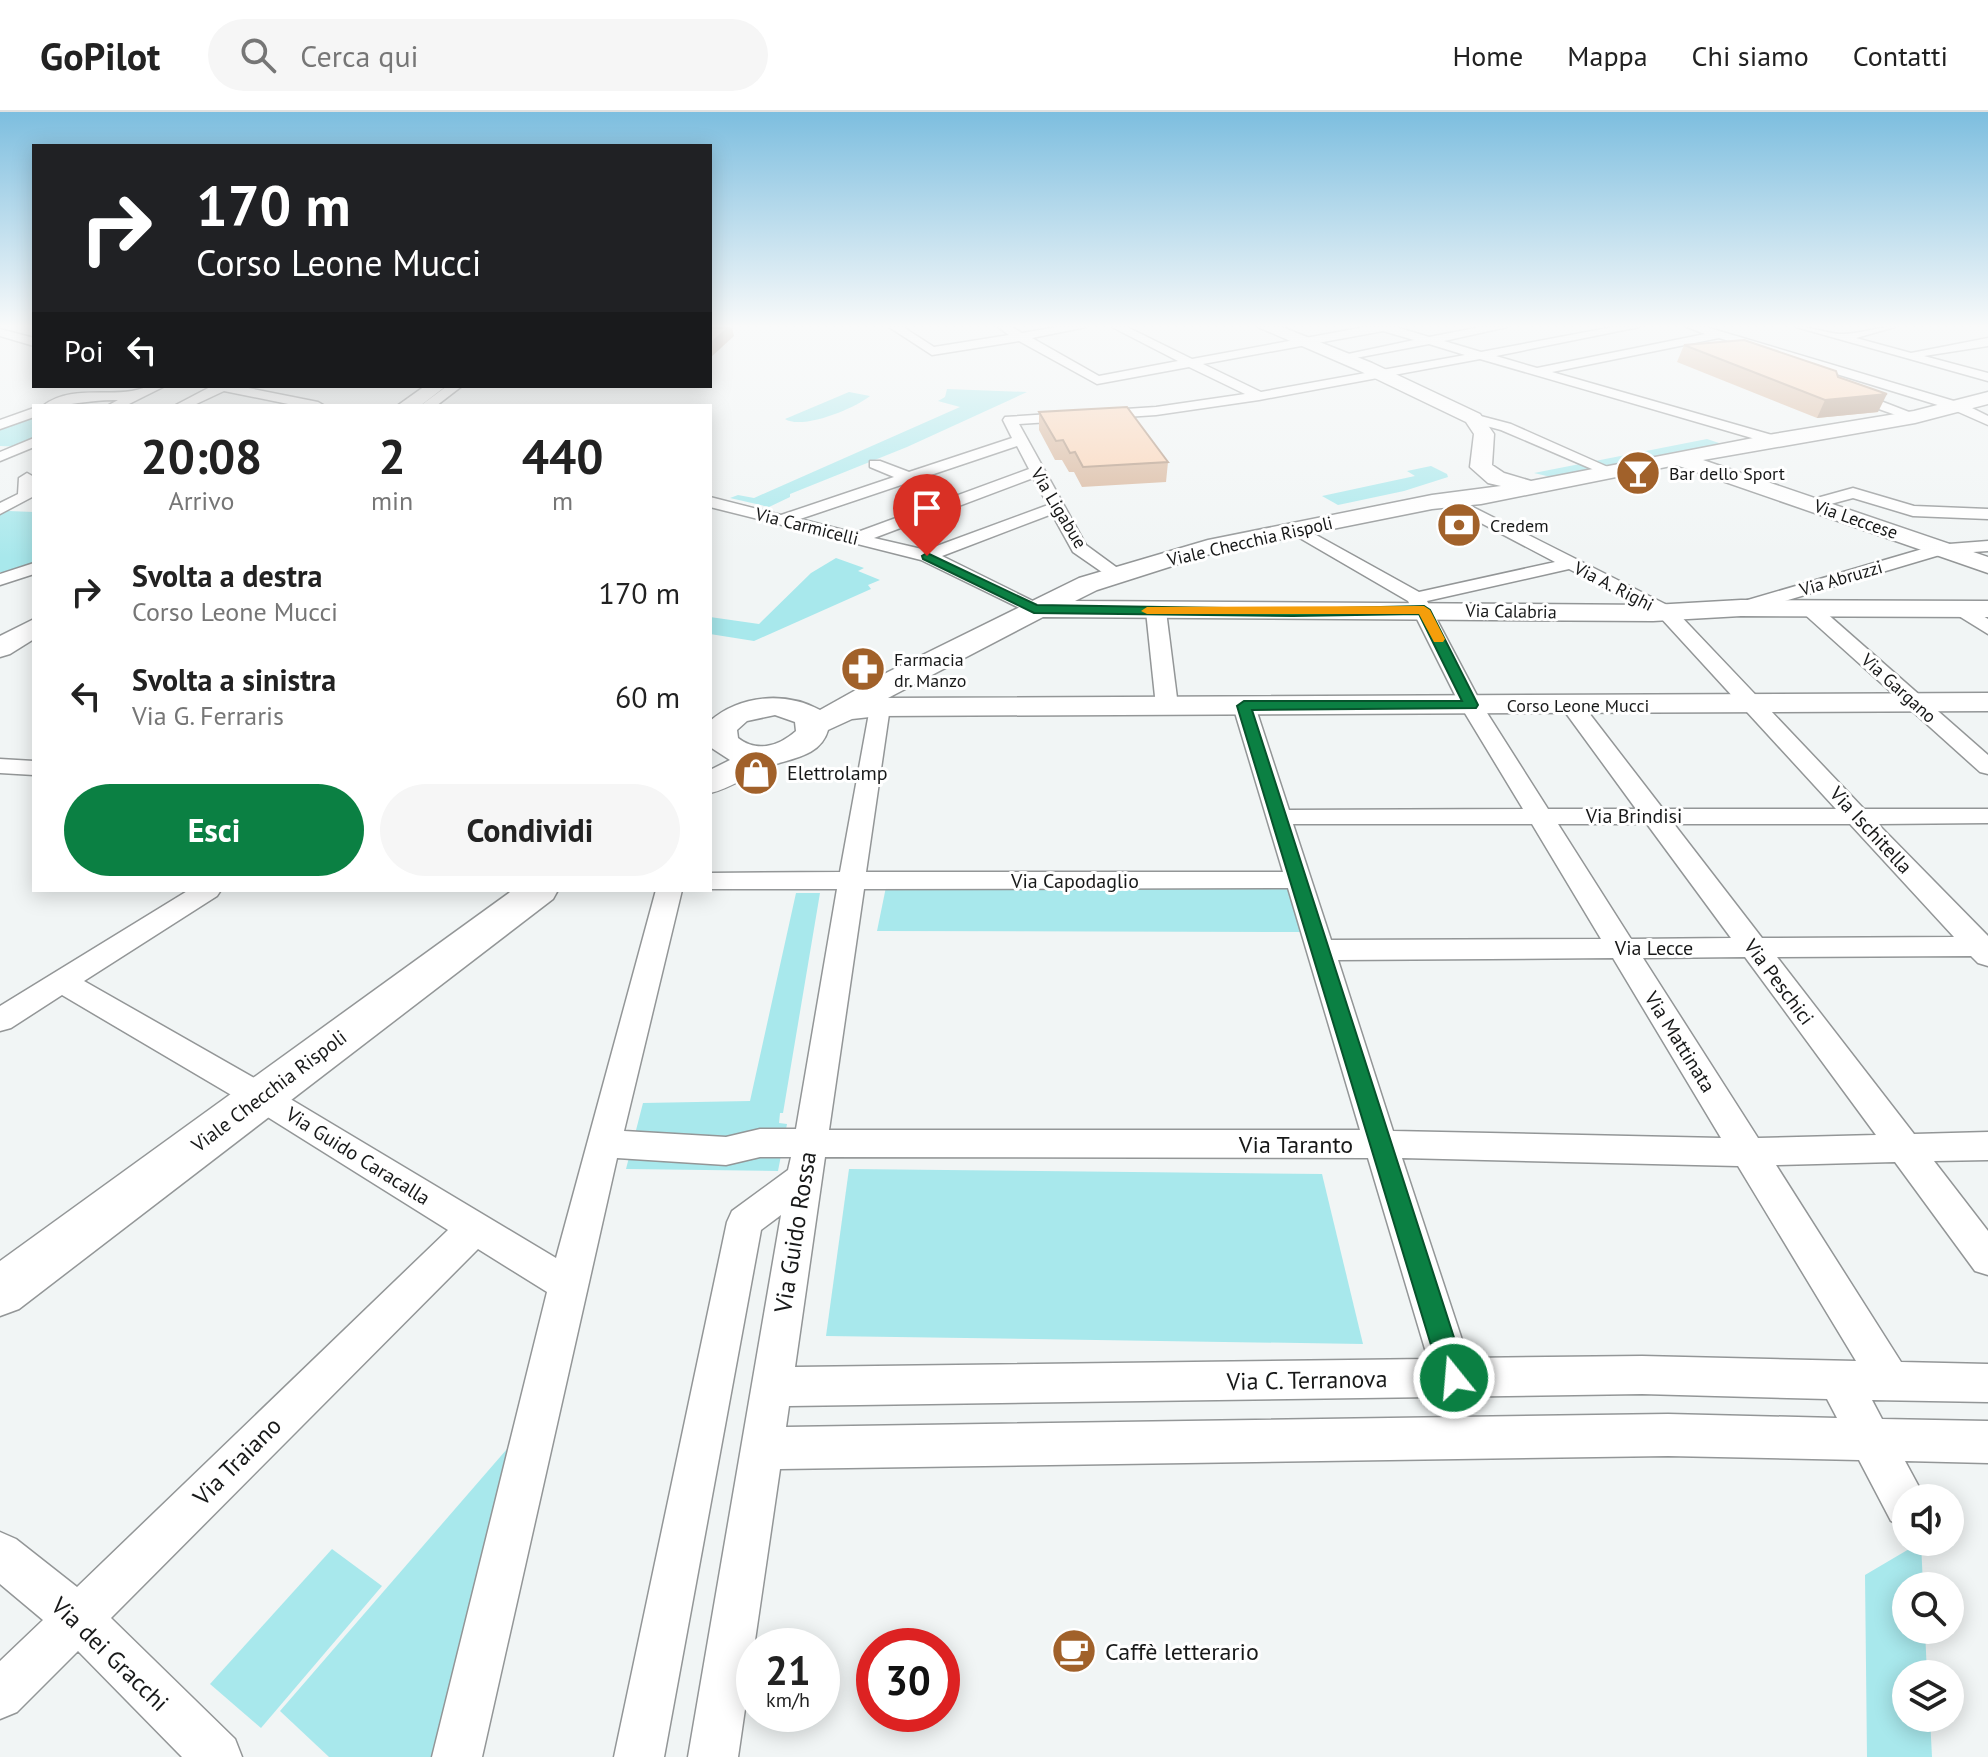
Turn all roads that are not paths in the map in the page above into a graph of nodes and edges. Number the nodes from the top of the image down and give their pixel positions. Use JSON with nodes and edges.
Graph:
{"nodes":[{"id":1,"x":1206,"y":404,"type":"edge"},
{"id":2,"x":1443,"y":404,"type":"edge"},
{"id":3,"x":1650,"y":404,"type":"edge"},
{"id":4,"x":1877,"y":404,"type":"edge"},
{"id":5,"x":1948,"y":404,"type":"edge"},
{"id":6,"x":1969,"y":404,"type":"edge"},
{"id":7,"x":1959,"y":407,"type":"junction"},
{"id":8,"x":1988,"y":410,"type":"edge"},
{"id":9,"x":32,"y":413,"type":"edge"},
{"id":10,"x":1915,"y":417,"type":"junction"},
{"id":11,"x":1473,"y":418,"type":"junction"},
{"id":12,"x":1988,"y":421,"type":"edge"},
{"id":13,"x":0,"y":425,"type":"edge"},
{"id":14,"x":1020,"y":440,"type":"junction"},
{"id":15,"x":1774,"y":440,"type":"junction"},
{"id":16,"x":28,"y":444,"type":"edge"},
{"id":17,"x":0,"y":446,"type":"edge"},
{"id":18,"x":0,"y":457,"type":"edge"},
{"id":19,"x":1678,"y":459,"type":"junction"},
{"id":20,"x":875,"y":464,"type":"dead end"},
{"id":21,"x":1037,"y":471,"type":"junction"},
{"id":22,"x":1611,"y":472,"type":"junction"},
{"id":23,"x":25,"y":476,"type":"edge"},
{"id":24,"x":910,"y":478,"type":"junction"},
{"id":25,"x":1452,"y":484,"type":"junction"},
{"id":26,"x":1498,"y":486,"type":"junction"},
{"id":27,"x":712,"y":502,"type":"edge"},
{"id":28,"x":1812,"y":504,"type":"junction"},
{"id":29,"x":1056,"y":507,"type":"junction"},
{"id":30,"x":1,"y":508,"type":"edge"},
{"id":31,"x":32,"y":510,"type":"edge"},
{"id":32,"x":1988,"y":514,"type":"edge"},
{"id":33,"x":784,"y":519,"type":"junction"},
{"id":34,"x":1294,"y":530,"type":"junction"},
{"id":35,"x":857,"y":538,"type":"junction"},
{"id":36,"x":1988,"y":546,"type":"edge"},
{"id":37,"x":1942,"y":549,"type":"junction"},
{"id":38,"x":927,"y":556,"type":"junction"},
{"id":39,"x":1569,"y":564,"type":"junction"},
{"id":40,"x":1988,"y":565,"type":"edge"},
{"id":41,"x":32,"y":569,"type":"edge"},
{"id":42,"x":1118,"y":575,"type":"junction"},
{"id":43,"x":0,"y":580,"type":"edge"},
{"id":44,"x":1076,"y":590,"type":"junction"},
{"id":45,"x":1420,"y":604,"type":"junction"},
{"id":46,"x":1741,"y":608,"type":"junction"},
{"id":47,"x":1809,"y":608,"type":"junction"},
{"id":48,"x":1034,"y":609,"type":"junction"},
{"id":49,"x":1975,"y":609,"type":"edge"},
{"id":50,"x":1115,"y":610,"type":"junction"},
{"id":51,"x":1156,"y":611,"type":"junction"},
{"id":52,"x":1666,"y":612,"type":"junction"},
{"id":53,"x":32,"y":628,"type":"edge"},
{"id":54,"x":1988,"y":628,"type":"edge"},
{"id":55,"x":0,"y":648,"type":"edge"},
{"id":56,"x":0,"y":660,"type":"edge"},
{"id":57,"x":32,"y":663,"type":"edge"},
{"id":58,"x":899,"y":678,"type":"junction"},
{"id":59,"x":1988,"y":702,"type":"edge"},
{"id":60,"x":1916,"y":703,"type":"junction"},
{"id":61,"x":1471,"y":705,"type":"junction"},
{"id":62,"x":1571,"y":705,"type":"junction"},
{"id":63,"x":1753,"y":705,"type":"junction"},
{"id":64,"x":775,"y":706,"type":"junction"},
{"id":65,"x":1167,"y":706,"type":"junction"},
{"id":66,"x":1244,"y":706,"type":"junction"},
{"id":67,"x":879,"y":707,"type":"junction"},
{"id":68,"x":844,"y":711,"type":"junction"},
{"id":69,"x":813,"y":725,"type":"junction"},
{"id":70,"x":715,"y":734,"type":"edge"},
{"id":71,"x":764,"y":756,"type":"junction"},
{"id":72,"x":0,"y":766,"type":"edge"},
{"id":73,"x":1988,"y":767,"type":"edge"},
{"id":74,"x":32,"y":768,"type":"edge"},
{"id":75,"x":712,"y":782,"type":"edge"},
{"id":76,"x":1540,"y":816,"type":"junction"},
{"id":77,"x":1858,"y":816,"type":"junction"},
{"id":78,"x":1988,"y":816,"type":"edge"},
{"id":79,"x":1279,"y":817,"type":"junction"},
{"id":80,"x":1655,"y":817,"type":"junction"},
{"id":81,"x":1300,"y":880,"type":"junction"},
{"id":82,"x":712,"y":881,"type":"edge"},
{"id":83,"x":850,"y":883,"type":"junction"},
{"id":84,"x":205,"y":892,"type":"edge"},
{"id":85,"x":536,"y":892,"type":"edge"},
{"id":86,"x":668,"y":892,"type":"edge"},
{"id":87,"x":1622,"y":948,"type":"junction"},
{"id":88,"x":1754,"y":948,"type":"junction"},
{"id":89,"x":1985,"y":949,"type":"edge"},
{"id":90,"x":1320,"y":950,"type":"junction"},
{"id":91,"x":63,"y":982,"type":"junction"},
{"id":92,"x":0,"y":1020,"type":"edge"},
{"id":93,"x":261,"y":1097,"type":"junction"},
{"id":94,"x":604,"y":1144,"type":"junction"},
{"id":95,"x":1381,"y":1144,"type":"junction"},
{"id":96,"x":1988,"y":1146,"type":"edge"},
{"id":97,"x":1904,"y":1147,"type":"junction"},
{"id":98,"x":1748,"y":1152,"type":"junction"},
{"id":99,"x":806,"y":1162,"type":"junction"},
{"id":100,"x":475,"y":1228,"type":"junction"},
{"id":101,"x":1988,"y":1259,"type":"edge"},
{"id":102,"x":568,"y":1285,"type":"junction"},
{"id":103,"x":0,"y":1292,"type":"edge"},
{"id":104,"x":1454,"y":1378,"type":"junction"},
{"id":105,"x":1838,"y":1378,"type":"junction"},
{"id":106,"x":1890,"y":1380,"type":"junction"},
{"id":107,"x":1988,"y":1383,"type":"edge"},
{"id":108,"x":770,"y":1387,"type":"junction"},
{"id":109,"x":1870,"y":1439,"type":"junction"},
{"id":110,"x":1988,"y":1442,"type":"edge"},
{"id":111,"x":762,"y":1448,"type":"junction"},
{"id":112,"x":1894,"y":1484,"type":"edge"},
{"id":113,"x":0,"y":1555,"type":"edge"},
{"id":114,"x":78,"y":1618,"type":"junction"},
{"id":115,"x":0,"y":1695,"type":"edge"},
{"id":116,"x":217,"y":1757,"type":"edge"},
{"id":117,"x":457,"y":1757,"type":"edge"},
{"id":118,"x":639,"y":1757,"type":"edge"},
{"id":119,"x":713,"y":1757,"type":"edge"}],
"edges":[{"from":1,"to":14,"type":"street"},
{"from":2,"to":11,"type":"street"},
{"from":3,"to":15,"type":"street"},
{"from":4,"to":10,"type":"street"},
{"from":5,"to":7,"type":"street"},
{"from":6,"to":7,"type":"street"},
{"from":7,"to":8,"type":"street"},
{"from":7,"to":10,"type":"street","name":"Viale Checchia Rispoli"},
{"from":7,"to":12,"type":"street"},
{"from":9,"to":13,"type":"street"},
{"from":10,"to":15,"type":"street","name":"Viale Checchia Rispoli"},
{"from":11,"to":22,"type":"street"},
{"from":11,"to":25,"type":"street"},
{"from":11,"to":26,"type":"street"},
{"from":14,"to":21,"type":"street","name":"Via Ligabue"},
{"from":14,"to":24,"type":"street"},
{"from":15,"to":19,"type":"street","name":"Viale Checchia Rispoli"},
{"from":16,"to":17,"type":"street"},
{"from":16,"to":18,"type":"street"},
{"from":19,"to":22,"type":"street","name":"Viale Checchia Rispoli"},
{"from":19,"to":28,"type":"street","name":"Via Leccese"},
{"from":20,"to":24,"type":"street"},
{"from":21,"to":29,"type":"street","name":"Via Ligabue"},
{"from":21,"to":35,"type":"street"},
{"from":22,"to":26,"type":"street","name":"Viale Checchia Rispoli"},
{"from":23,"to":30,"type":"street"},
{"from":24,"to":33,"type":"street"},
{"from":25,"to":26,"type":"street","name":"Viale Checchia Rispoli"},
{"from":25,"to":34,"type":"street","name":"Viale Checchia Rispoli"},
{"from":25,"to":39,"type":"street","name":"Via A. Righi"},
{"from":27,"to":33,"type":"street","name":"Via Carmicelli"},
{"from":28,"to":32,"type":"street"},
{"from":28,"to":37,"type":"street","name":"Via Leccese"},
{"from":29,"to":38,"type":"street"},
{"from":29,"to":42,"type":"street","name":"Via Ligabue"},
{"from":30,"to":31,"type":"street"},
{"from":33,"to":35,"type":"street","name":"Via Carmicelli"},
{"from":34,"to":42,"type":"street","name":"Viale Checchia Rispoli"},
{"from":34,"to":45,"type":"street"},
{"from":35,"to":38,"type":"street","name":"Via Carmicelli"},
{"from":36,"to":37,"type":"street","name":"Via Abruzzi"},
{"from":37,"to":40,"type":"street","name":"Via Leccese"},
{"from":37,"to":46,"type":"street","name":"Via Abruzzi"},
{"from":38,"to":48,"type":"street","name":"Via Carmicelli"},
{"from":39,"to":45,"type":"street"},
{"from":39,"to":52,"type":"street","name":"Via A. Righi"},
{"from":41,"to":43,"type":"street"},
{"from":42,"to":44,"type":"street","name":"Viale Checchia Rispoli"},
{"from":44,"to":48,"type":"street","name":"Viale Checchia Rispoli"},
{"from":44,"to":50,"type":"street"},
{"from":45,"to":51,"type":"street","name":"Via Calabria"},
{"from":45,"to":52,"type":"street","name":"Via Calabria"},
{"from":45,"to":61,"type":"street","name":"Via Mattinata"},
{"from":46,"to":47,"type":"street","name":"Via Calabria"},
{"from":46,"to":52,"type":"street","name":"Via Calabria"},
{"from":47,"to":49,"type":"street","name":"Via Calabria"},
{"from":47,"to":60,"type":"street","name":"Via Gargano"},
{"from":48,"to":50,"type":"street","name":"Via Calabria"},
{"from":48,"to":58,"type":"street","name":"Viale Checchia Rispoli"},
{"from":49,"to":54,"type":"street"},
{"from":50,"to":51,"type":"street","name":"Via Calabria"},
{"from":51,"to":65,"type":"street"},
{"from":52,"to":63,"type":"street","name":"Via A. Righi"},
{"from":53,"to":55,"type":"street"},
{"from":56,"to":57,"type":"street"},
{"from":58,"to":64,"type":"street","name":"Viale Checchia Rispoli"},
{"from":58,"to":68,"type":"street","name":"Viale Checchia Rispoli"},
{"from":59,"to":60,"type":"street","name":"Corso Leone Mucci"},
{"from":60,"to":63,"type":"street","name":"Corso Leone Mucci"},
{"from":60,"to":73,"type":"street","name":"Via Gargano"},
{"from":61,"to":62,"type":"street","name":"Corso Leone Mucci"},
{"from":61,"to":66,"type":"street","name":"Corso Leone Mucci"},
{"from":61,"to":76,"type":"street","name":"Via Mattinata"},
{"from":62,"to":63,"type":"street","name":"Corso Leone Mucci"},
{"from":62,"to":80,"type":"street","name":"Via Peschici"},
{"from":63,"to":77,"type":"street","name":"Via Ischitella"},
{"from":64,"to":69,"type":"street"},
{"from":64,"to":70,"type":"street","name":"Viale Checchia Rispoli"},
{"from":65,"to":66,"type":"street","name":"Corso Leone Mucci"},
{"from":65,"to":67,"type":"street","name":"Corso Leone Mucci"},
{"from":66,"to":79,"type":"street"},
{"from":67,"to":68,"type":"street","name":"Corso Leone Mucci"},
{"from":67,"to":83,"type":"street","name":"Via Guido Rossa"},
{"from":68,"to":69,"type":"street","name":"Viale Checchia Rispoli"},
{"from":69,"to":71,"type":"street","name":"Viale Checchia Rispoli"},
{"from":70,"to":71,"type":"street","name":"Viale Checchia Rispoli"},
{"from":71,"to":75,"type":"street","name":"Viale Checchia Rispoli"},
{"from":72,"to":74,"type":"street"},
{"from":76,"to":79,"type":"street","name":"Via Brindisi"},
{"from":76,"to":80,"type":"street","name":"Via Brindisi"},
{"from":76,"to":87,"type":"street","name":"Via Mattinata"},
{"from":77,"to":78,"type":"street","name":"Via Brindisi"},
{"from":77,"to":80,"type":"street","name":"Via Brindisi"},
{"from":77,"to":89,"type":"street","name":"Via Ischitella"},
{"from":79,"to":81,"type":"street"},
{"from":80,"to":88,"type":"street","name":"Via Peschici"},
{"from":81,"to":83,"type":"street","name":"Via Capodaglio"},
{"from":81,"to":90,"type":"street"},
{"from":82,"to":83,"type":"street","name":"Via Capodaglio"},
{"from":83,"to":99,"type":"street","name":"Via Guido Rossa"},
{"from":84,"to":91,"type":"street"},
{"from":85,"to":93,"type":"street","name":"Viale Checchia Rispoli"},
{"from":86,"to":94,"type":"street"},
{"from":87,"to":88,"type":"street","name":"Via Lecce"},
{"from":87,"to":90,"type":"street","name":"Via Lecce"},
{"from":87,"to":98,"type":"street","name":"Via Mattinata"},
{"from":88,"to":89,"type":"street","name":"Via Lecce"},
{"from":88,"to":97,"type":"street","name":"Via Peschici"},
{"from":90,"to":95,"type":"street"},
{"from":91,"to":92,"type":"street"},
{"from":91,"to":93,"type":"street","name":"Via Guido Caracalla"},
{"from":93,"to":100,"type":"street","name":"Via Guido Caracalla"},
{"from":93,"to":103,"type":"street","name":"Viale Checchia Rispoli"},
{"from":94,"to":99,"type":"street","name":"Via Taranto"},
{"from":94,"to":102,"type":"street"},
{"from":95,"to":98,"type":"street","name":"Via Taranto"},
{"from":95,"to":99,"type":"street","name":"Via Taranto"},
{"from":95,"to":104,"type":"street"},
{"from":96,"to":97,"type":"street","name":"Via Taranto"},
{"from":97,"to":98,"type":"street","name":"Via Taranto"},
{"from":97,"to":101,"type":"street","name":"Via Peschici"},
{"from":98,"to":106,"type":"street","name":"Via Mattinata"},
{"from":99,"to":108,"type":"street","name":"Via Guido Rossa"},
{"from":99,"to":118,"type":"street"},
{"from":100,"to":102,"type":"street","name":"Via Guido Caracalla"},
{"from":100,"to":114,"type":"street","name":"Via Traiano"},
{"from":102,"to":117,"type":"street"},
{"from":104,"to":105,"type":"street","name":"Via C. Terranova"},
{"from":104,"to":108,"type":"street","name":"Via C. Terranova"},
{"from":105,"to":106,"type":"street","name":"Via C. Terranova"},
{"from":105,"to":109,"type":"street"},
{"from":106,"to":107,"type":"street","name":"Via C. Terranova"},
{"from":108,"to":111,"type":"street","name":"Via Guido Rossa"},
{"from":109,"to":110,"type":"street"},
{"from":109,"to":111,"type":"street"},
{"from":109,"to":112,"type":"street"},
{"from":111,"to":119,"type":"street","name":"Via Guido Rossa"},
{"from":113,"to":114,"type":"street","name":"Via dei Gracchi"},
{"from":114,"to":115,"type":"street","name":"Via Traiano"},
{"from":114,"to":116,"type":"street","name":"Via dei Gracchi"}]}
